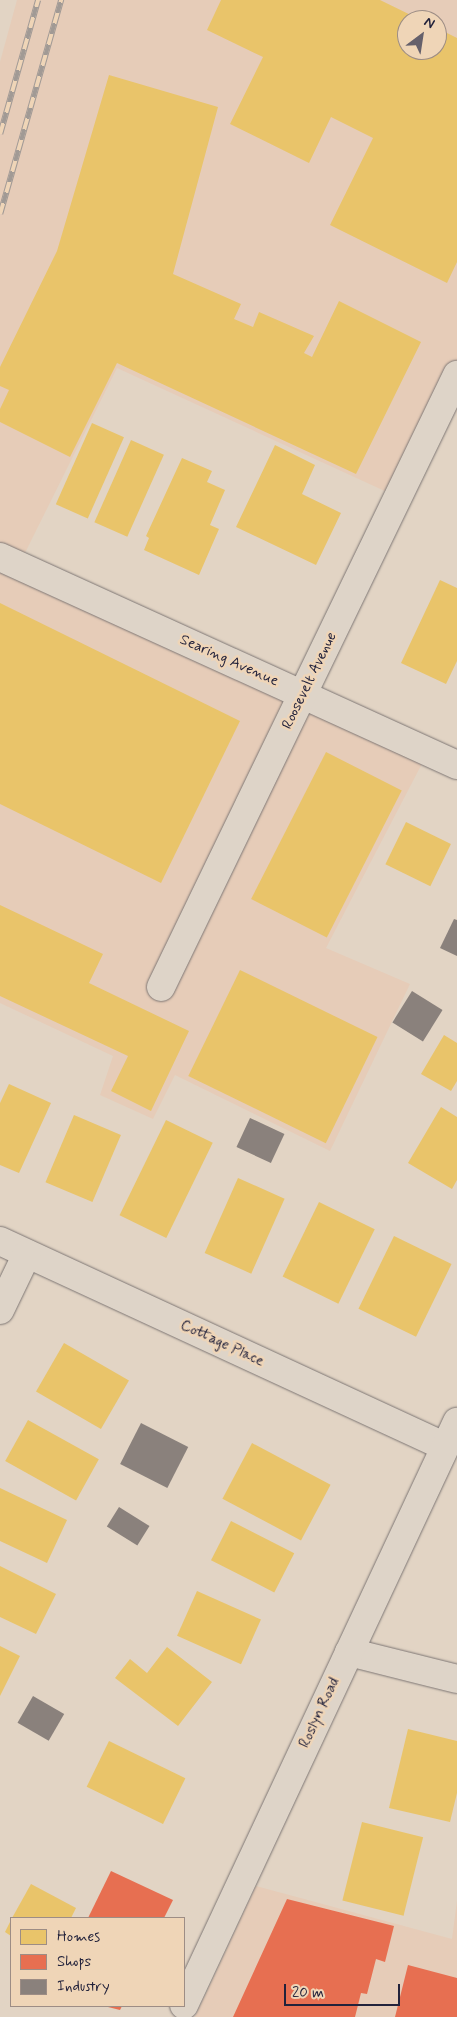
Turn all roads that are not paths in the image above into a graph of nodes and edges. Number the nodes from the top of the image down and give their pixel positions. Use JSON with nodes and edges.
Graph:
{"nodes":[{"id":1,"x":457,"y":375,"type":"edge"},
{"id":2,"x":0,"y":557,"type":"edge"},
{"id":3,"x":303,"y":695,"type":"junction"},
{"id":4,"x":457,"y":765,"type":"edge"},
{"id":5,"x":161,"y":987,"type":"dead end"},
{"id":6,"x":0,"y":1241,"type":"edge"},
{"id":7,"x":27,"y":1254,"type":"junction"},
{"id":8,"x":0,"y":1310,"type":"edge"},
{"id":9,"x":457,"y":1422,"type":"edge"},
{"id":10,"x":445,"y":1447,"type":"junction"},
{"id":11,"x":349,"y":1652,"type":"junction"},
{"id":12,"x":457,"y":1679,"type":"edge"},
{"id":13,"x":185,"y":2003,"type":"edge"}],
"edges":[{"from":1,"to":3,"type":"street","name":"Roosevelt Avenue"},
{"from":2,"to":3,"type":"street","name":"Searing Avenue"},
{"from":3,"to":4,"type":"street","name":"Searing Avenue"},
{"from":3,"to":5,"type":"street","name":"Roosevelt Avenue"},
{"from":6,"to":7,"type":"street","name":"Cottage Place"},
{"from":7,"to":8,"type":"street"},
{"from":7,"to":10,"type":"street","name":"Cottage Place"},
{"from":9,"to":10,"type":"street","name":"Roslyn Road"},
{"from":10,"to":11,"type":"street","name":"Roslyn Road"},
{"from":11,"to":12,"type":"street"},
{"from":11,"to":13,"type":"street","name":"Roslyn Road"}]}
